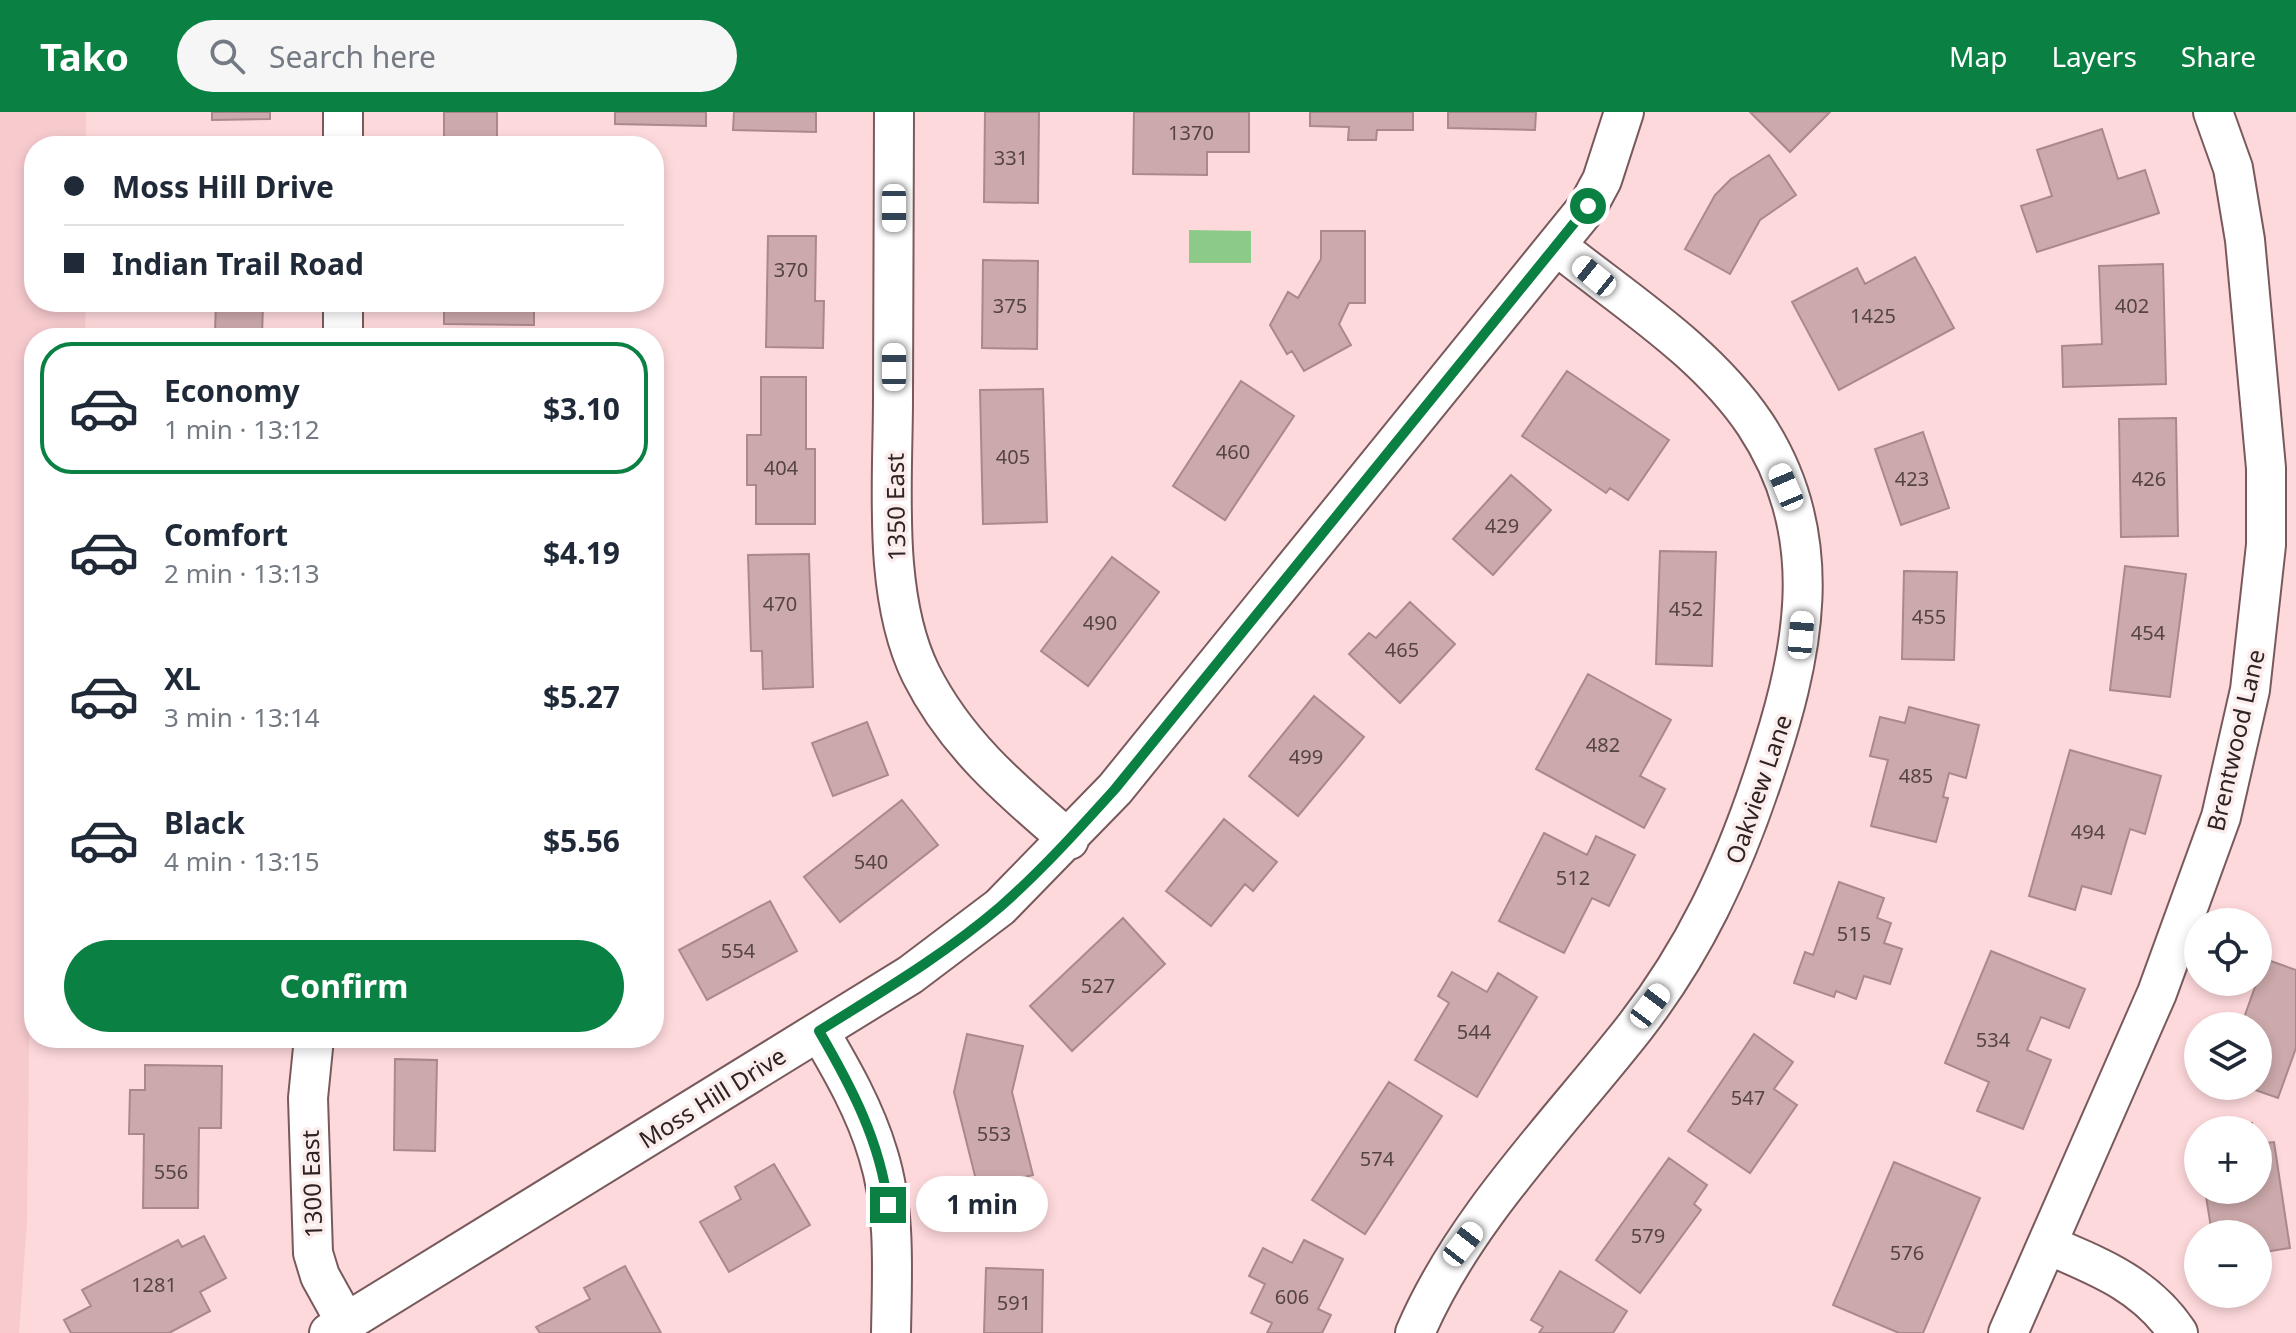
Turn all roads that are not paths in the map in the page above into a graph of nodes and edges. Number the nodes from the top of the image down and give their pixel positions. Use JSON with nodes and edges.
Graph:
{"nodes":[{"id":1,"x":343,"y":112,"type":"edge"},
{"id":2,"x":894,"y":112,"type":"edge"},
{"id":3,"x":1624,"y":112,"type":"edge"},
{"id":4,"x":2213,"y":112,"type":"edge"},
{"id":5,"x":343,"y":136,"type":"edge"},
{"id":6,"x":1557,"y":246,"type":"junction"},
{"id":7,"x":1069,"y":840,"type":"junction"},
{"id":8,"x":819,"y":1031,"type":"junction"},
{"id":9,"x":313,"y":1048,"type":"edge"},
{"id":10,"x":2048,"y":1245,"type":"junction"},
{"id":11,"x":338,"y":1328,"type":"edge"},
{"id":12,"x":891,"y":1333,"type":"edge"},
{"id":13,"x":1415,"y":1333,"type":"edge"},
{"id":14,"x":2008,"y":1333,"type":"edge"},
{"id":15,"x":2178,"y":1333,"type":"edge"}],
"edges":[{"from":1,"to":5,"type":"street"},
{"from":2,"to":7,"type":"street","name":"1350 East"},
{"from":3,"to":6,"type":"street","name":"Moss Hill Drive"},
{"from":4,"to":10,"type":"street","name":"Brentwood Lane"},
{"from":6,"to":7,"type":"street","name":"Moss Hill Drive"},
{"from":6,"to":13,"type":"street","name":"Oakview Lane"},
{"from":7,"to":8,"type":"street","name":"Moss Hill Drive"},
{"from":8,"to":11,"type":"street","name":"Moss Hill Drive"},
{"from":8,"to":12,"type":"street"},
{"from":9,"to":11,"type":"street","name":"1300 East"},
{"from":10,"to":14,"type":"street","name":"Brentwood Lane"},
{"from":10,"to":15,"type":"street"}]}
